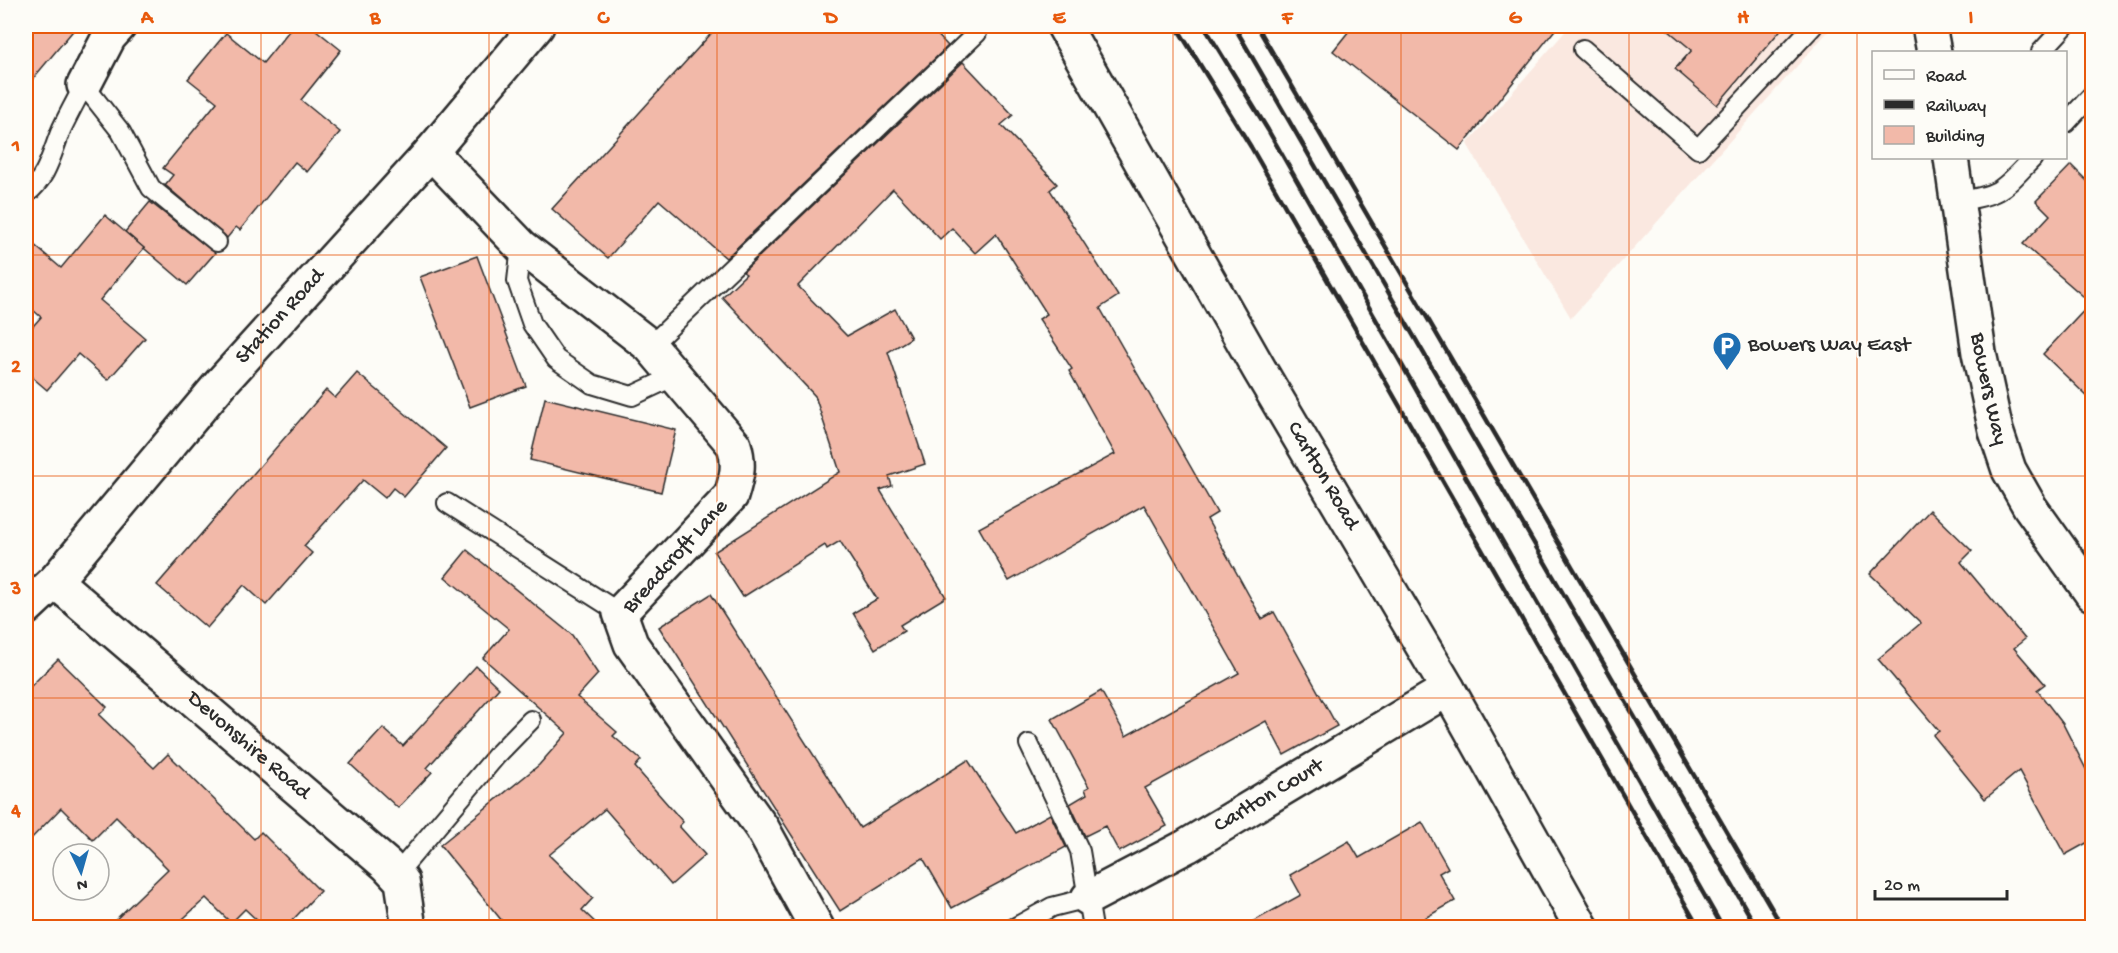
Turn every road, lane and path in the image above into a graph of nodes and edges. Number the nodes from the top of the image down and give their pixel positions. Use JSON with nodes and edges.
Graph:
{"nodes":[{"id":1,"x":119,"y":26,"type":"edge"},
{"id":2,"x":537,"y":26,"type":"edge"},
{"id":3,"x":1064,"y":26,"type":"edge"},
{"id":4,"x":1813,"y":26,"type":"edge"},
{"id":5,"x":2065,"y":26,"type":"edge"},
{"id":6,"x":977,"y":33,"type":"dead end"},
{"id":7,"x":1583,"y":49,"type":"dead end"},
{"id":8,"x":2043,"y":51,"type":"edge"},
{"id":9,"x":84,"y":85,"type":"junction"},
{"id":10,"x":2092,"y":95,"type":"edge"},
{"id":11,"x":2067,"y":122,"type":"edge"},
{"id":12,"x":431,"y":152,"type":"junction"},
{"id":13,"x":1951,"y":159,"type":"edge"},
{"id":14,"x":2032,"y":159,"type":"edge"},
{"id":15,"x":26,"y":194,"type":"edge"},
{"id":16,"x":1958,"y":201,"type":"junction"},
{"id":17,"x":217,"y":242,"type":"dead end"},
{"id":18,"x":521,"y":246,"type":"junction"},
{"id":19,"x":650,"y":346,"type":"junction"},
{"id":20,"x":677,"y":375,"type":"junction"},
{"id":21,"x":447,"y":503,"type":"dead end"},
{"id":22,"x":55,"y":581,"type":"junction"},
{"id":23,"x":2092,"y":594,"type":"edge"},
{"id":24,"x":26,"y":608,"type":"edge"},
{"id":25,"x":620,"y":613,"type":"junction"},
{"id":26,"x":1448,"y":689,"type":"junction"},
{"id":27,"x":531,"y":720,"type":"dead end"},
{"id":28,"x":1029,"y":744,"type":"dead end"},
{"id":29,"x":396,"y":875,"type":"junction"},
{"id":30,"x":1091,"y":913,"type":"edge"},
{"id":31,"x":409,"y":927,"type":"edge"},
{"id":32,"x":817,"y":927,"type":"edge"},
{"id":33,"x":1014,"y":927,"type":"edge"},
{"id":34,"x":1582,"y":927,"type":"edge"}],
"edges":[{"from":1,"to":9,"type":"street"},
{"from":2,"to":12,"type":"street","name":"Station Road"},
{"from":3,"to":26,"type":"street","name":"Carlton Road"},
{"from":4,"to":7,"type":"lane"},
{"from":5,"to":8,"type":"lane"},
{"from":6,"to":19,"type":"lane"},
{"from":9,"to":15,"type":"lane"},
{"from":9,"to":17,"type":"lane"},
{"from":10,"to":11,"type":"lane"},
{"from":12,"to":18,"type":"street","name":"Breadcroft Lane"},
{"from":12,"to":22,"type":"street","name":"Station Road"},
{"from":13,"to":16,"type":"street","name":"Bowers Way"},
{"from":14,"to":16,"type":"lane"},
{"from":16,"to":23,"type":"street","name":"Bowers Way"},
{"from":18,"to":19,"type":"street","name":"Breadcroft Lane"},
{"from":18,"to":20,"type":"lane"},
{"from":19,"to":20,"type":"street","name":"Breadcroft Lane"},
{"from":20,"to":25,"type":"street","name":"Breadcroft Lane"},
{"from":21,"to":25,"type":"lane"},
{"from":22,"to":24,"type":"street","name":"Station Road"},
{"from":22,"to":29,"type":"street","name":"Devonshire Road"},
{"from":25,"to":32,"type":"street","name":"Breadcroft Lane"},
{"from":26,"to":30,"type":"street","name":"Carlton Court"},
{"from":26,"to":34,"type":"street","name":"Carlton Road"},
{"from":27,"to":29,"type":"lane"},
{"from":28,"to":30,"type":"lane"},
{"from":29,"to":31,"type":"street","name":"Devonshire Road"},
{"from":30,"to":33,"type":"lane"}]}
